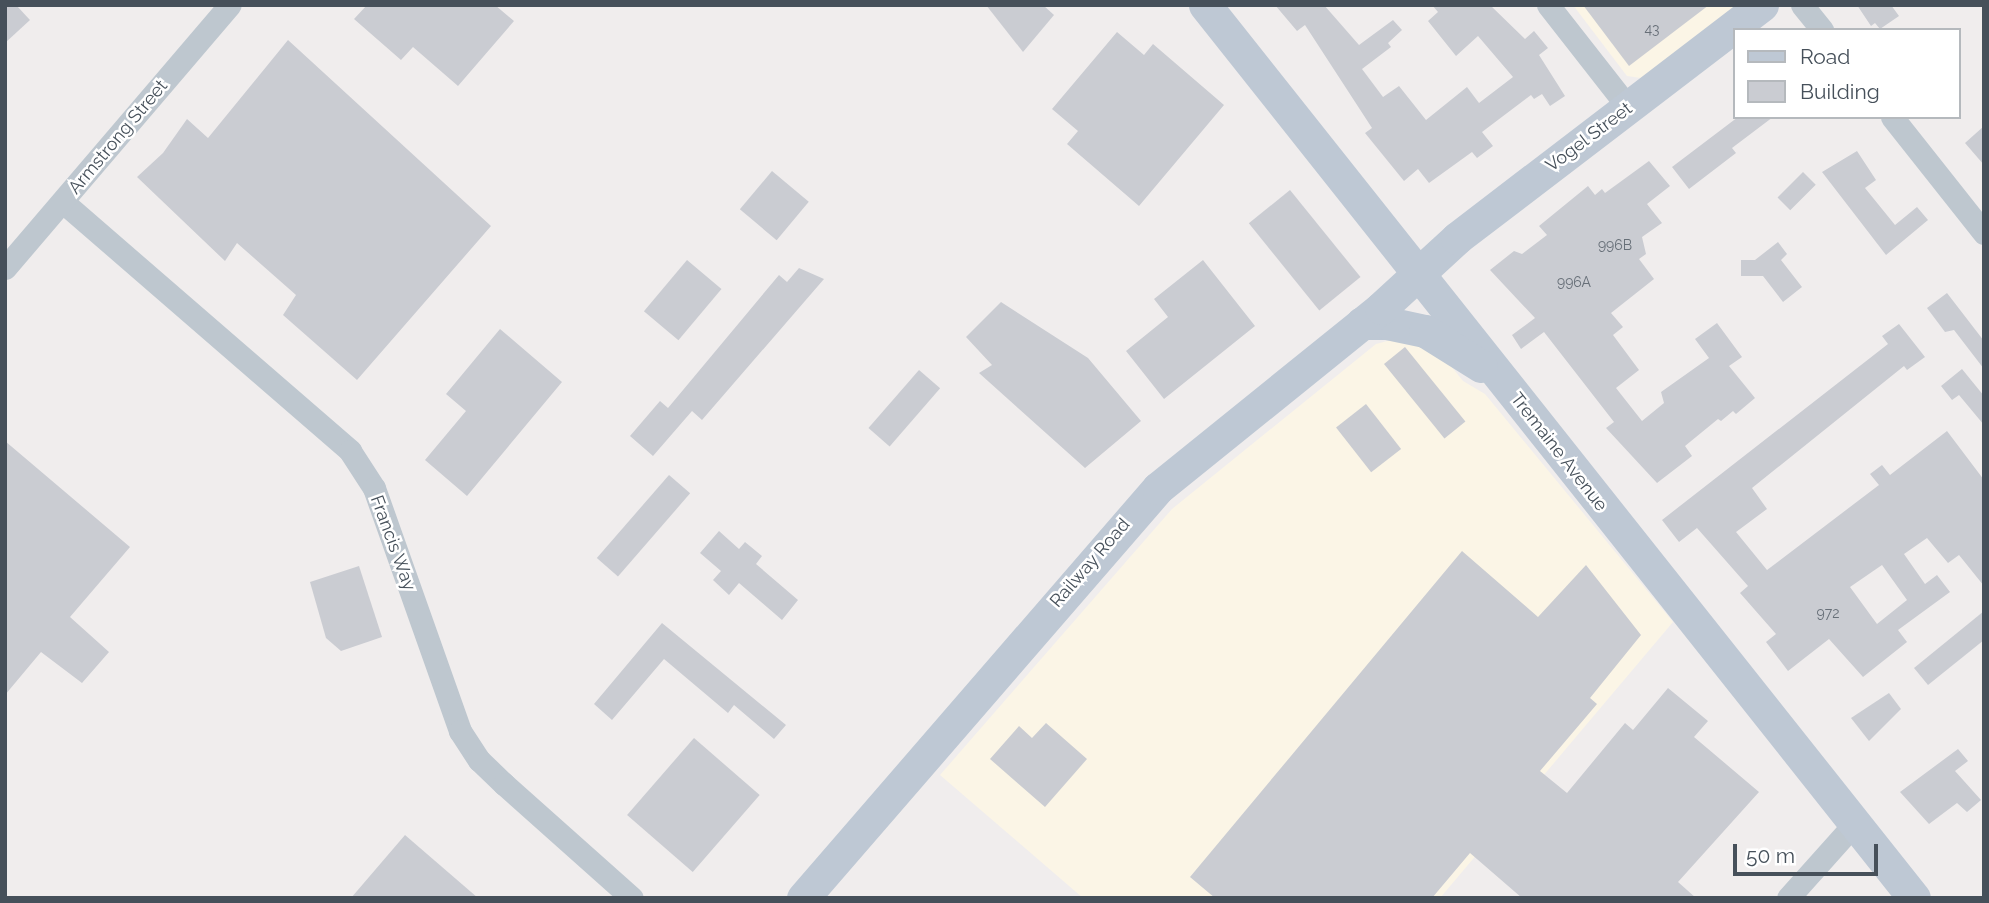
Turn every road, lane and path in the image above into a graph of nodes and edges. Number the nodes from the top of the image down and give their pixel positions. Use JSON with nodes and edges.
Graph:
{"nodes":[{"id":1,"x":230,"y":5,"type":"edge"},
{"id":2,"x":1205,"y":5,"type":"edge"},
{"id":3,"x":1548,"y":5,"type":"edge"},
{"id":4,"x":1762,"y":5,"type":"edge"},
{"id":5,"x":1802,"y":5,"type":"edge"},
{"id":6,"x":1820,"y":28,"type":"edge"},
{"id":7,"x":1628,"y":107,"type":"junction"},
{"id":8,"x":1894,"y":119,"type":"edge"},
{"id":9,"x":63,"y":202,"type":"junction"},
{"id":10,"x":1981,"y":224,"type":"edge"},
{"id":11,"x":5,"y":268,"type":"edge"},
{"id":12,"x":1420,"y":272,"type":"junction"},
{"id":13,"x":1362,"y":323,"type":"junction"},
{"id":14,"x":1502,"y":380,"type":"junction"},
{"id":15,"x":1855,"y":823,"type":"junction"},
{"id":16,"x":632,"y":898,"type":"edge"},
{"id":17,"x":803,"y":898,"type":"edge"},
{"id":18,"x":1788,"y":898,"type":"edge"},
{"id":19,"x":1914,"y":898,"type":"edge"}],
"edges":[{"from":1,"to":9,"type":"street","name":"Armstrong Street"},
{"from":2,"to":12,"type":"main road","name":"Tremaine Avenue"},
{"from":3,"to":7,"type":"street"},
{"from":4,"to":7,"type":"main road","name":"Vogel Street"},
{"from":5,"to":6,"type":"street"},
{"from":7,"to":12,"type":"main road","name":"Vogel Street"},
{"from":8,"to":10,"type":"street"},
{"from":9,"to":11,"type":"street","name":"Armstrong Street"},
{"from":9,"to":16,"type":"street","name":"Francis Way"},
{"from":12,"to":13,"type":"main road","name":"Railway Road"},
{"from":12,"to":14,"type":"main road","name":"Tremaine Avenue"},
{"from":13,"to":14,"type":"main road"},
{"from":13,"to":17,"type":"main road","name":"Railway Road"},
{"from":14,"to":15,"type":"main road","name":"Tremaine Avenue"},
{"from":15,"to":18,"type":"street"},
{"from":15,"to":19,"type":"main road","name":"Tremaine Avenue"}]}
